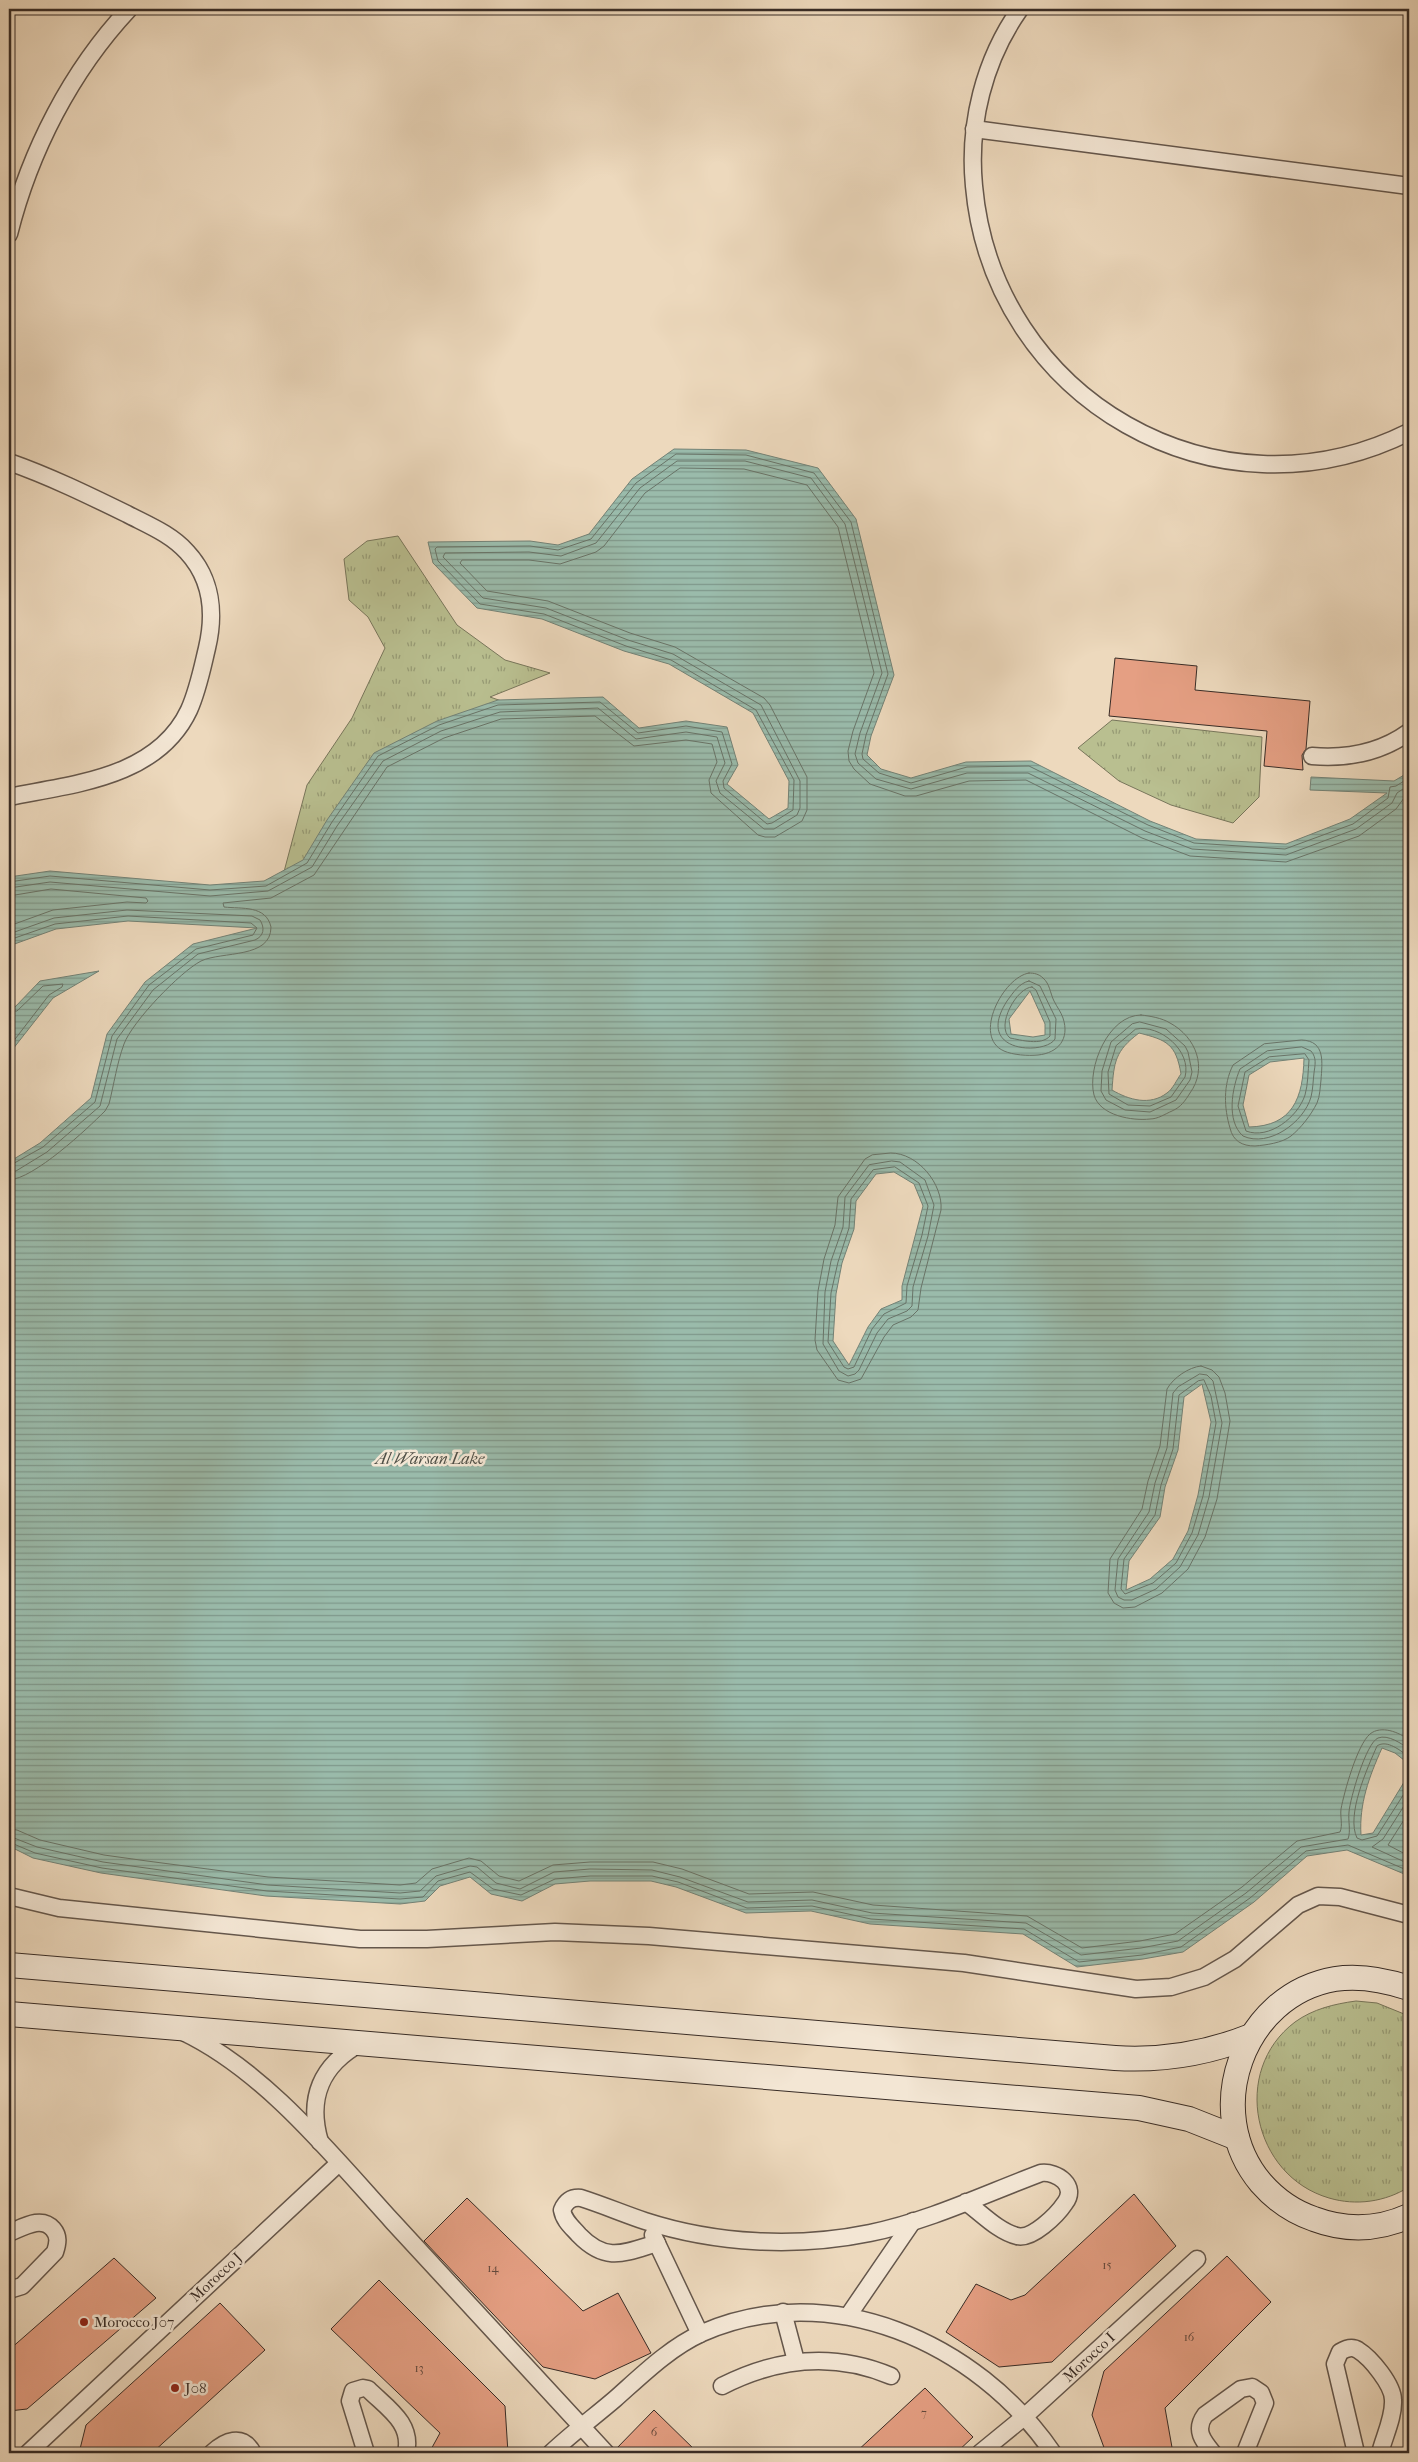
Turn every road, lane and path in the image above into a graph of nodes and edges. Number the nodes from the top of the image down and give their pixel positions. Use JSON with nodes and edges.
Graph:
{"nodes":[{"id":1,"x":129,"y":9,"type":"edge"},
{"id":2,"x":1020,"y":9,"type":"edge"},
{"id":3,"x":974,"y":128,"type":"junction"},
{"id":4,"x":1409,"y":186,"type":"edge"},
{"id":5,"x":9,"y":234,"type":"edge"},
{"id":6,"x":1409,"y":432,"type":"edge"},
{"id":7,"x":9,"y":462,"type":"edge"},
{"id":8,"x":1409,"y":732,"type":"edge"},
{"id":9,"x":1312,"y":756,"type":"dead end"},
{"id":10,"x":9,"y":797,"type":"edge"},
{"id":11,"x":9,"y":1896,"type":"edge"},
{"id":12,"x":1409,"y":1915,"type":"edge"},
{"id":13,"x":9,"y":1965,"type":"edge"},
{"id":14,"x":1409,"y":1988,"type":"edge"},
{"id":15,"x":9,"y":2014,"type":"edge"},
{"id":16,"x":174,"y":2028,"type":"junction"},
{"id":17,"x":1251,"y":2036,"type":"junction"},
{"id":18,"x":361,"y":2043,"type":"junction"},
{"id":19,"x":1237,"y":2138,"type":"junction"},
{"id":20,"x":320,"y":2142,"type":"junction"},
{"id":21,"x":339,"y":2163,"type":"junction"},
{"id":22,"x":966,"y":2202,"type":"junction"},
{"id":23,"x":1409,"y":2216,"type":"edge"},
{"id":24,"x":912,"y":2221,"type":"junction"},
{"id":25,"x":647,"y":2222,"type":"junction"},
{"id":26,"x":1373,"y":2227,"type":"junction"},
{"id":27,"x":1409,"y":2232,"type":"edge"},
{"id":28,"x":9,"y":2233,"type":"edge"},
{"id":29,"x":657,"y":2243,"type":"junction"},
{"id":30,"x":1197,"y":2259,"type":"dead end"},
{"id":31,"x":9,"y":2290,"type":"edge"},
{"id":32,"x":784,"y":2312,"type":"junction"},
{"id":33,"x":848,"y":2316,"type":"junction"},
{"id":34,"x":700,"y":2334,"type":"junction"},
{"id":35,"x":796,"y":2361,"type":"junction"},
{"id":36,"x":891,"y":2376,"type":"dead end"},
{"id":37,"x":722,"y":2386,"type":"dead end"},
{"id":38,"x":1024,"y":2417,"type":"junction"},
{"id":39,"x":582,"y":2427,"type":"junction"},
{"id":40,"x":1356,"y":2451,"type":"edge"},
{"id":41,"x":28,"y":2453,"type":"edge"},
{"id":42,"x":212,"y":2453,"type":"edge"},
{"id":43,"x":253,"y":2453,"type":"edge"},
{"id":44,"x":366,"y":2453,"type":"edge"},
{"id":45,"x":406,"y":2453,"type":"edge"},
{"id":46,"x":551,"y":2453,"type":"edge"},
{"id":47,"x":606,"y":2453,"type":"edge"},
{"id":48,"x":980,"y":2453,"type":"edge"},
{"id":49,"x":1052,"y":2453,"type":"edge"},
{"id":50,"x":1213,"y":2453,"type":"edge"},
{"id":51,"x":1245,"y":2453,"type":"edge"},
{"id":52,"x":1379,"y":2453,"type":"edge"}],
"edges":[{"from":1,"to":5,"type":"street"},
{"from":2,"to":3,"type":"street"},
{"from":3,"to":4,"type":"street"},
{"from":3,"to":6,"type":"street"},
{"from":7,"to":10,"type":"street"},
{"from":8,"to":9,"type":"street"},
{"from":11,"to":12,"type":"street"},
{"from":13,"to":17,"type":"street"},
{"from":14,"to":17,"type":"street"},
{"from":15,"to":16,"type":"street"},
{"from":16,"to":18,"type":"street"},
{"from":16,"to":20,"type":"street"},
{"from":17,"to":19,"type":"street"},
{"from":18,"to":19,"type":"street"},
{"from":18,"to":20,"type":"street"},
{"from":19,"to":26,"type":"street"},
{"from":20,"to":21,"type":"street"},
{"from":21,"to":39,"type":"street"},
{"from":21,"to":41,"type":"street","name":"Morocco J"},
{"from":22,"to":22,"type":"street"},
{"from":22,"to":24,"type":"street"},
{"from":23,"to":26,"type":"street"},
{"from":24,"to":25,"type":"street"},
{"from":24,"to":33,"type":"street"},
{"from":25,"to":29,"type":"street"},
{"from":25,"to":29,"type":"street"},
{"from":26,"to":27,"type":"street"},
{"from":28,"to":31,"type":"street"},
{"from":29,"to":34,"type":"street"},
{"from":30,"to":38,"type":"street","name":"Morocco I"},
{"from":32,"to":33,"type":"street"},
{"from":32,"to":34,"type":"street"},
{"from":32,"to":35,"type":"street"},
{"from":33,"to":38,"type":"street"},
{"from":34,"to":39,"type":"street"},
{"from":35,"to":36,"type":"street"},
{"from":35,"to":37,"type":"street"},
{"from":38,"to":48,"type":"street","name":"Morocco I"},
{"from":38,"to":49,"type":"street"},
{"from":39,"to":46,"type":"street"},
{"from":39,"to":47,"type":"street"},
{"from":40,"to":52,"type":"street"},
{"from":40,"to":52,"type":"street"},
{"from":42,"to":43,"type":"street"},
{"from":44,"to":45,"type":"street"},
{"from":50,"to":51,"type":"street"}]}
